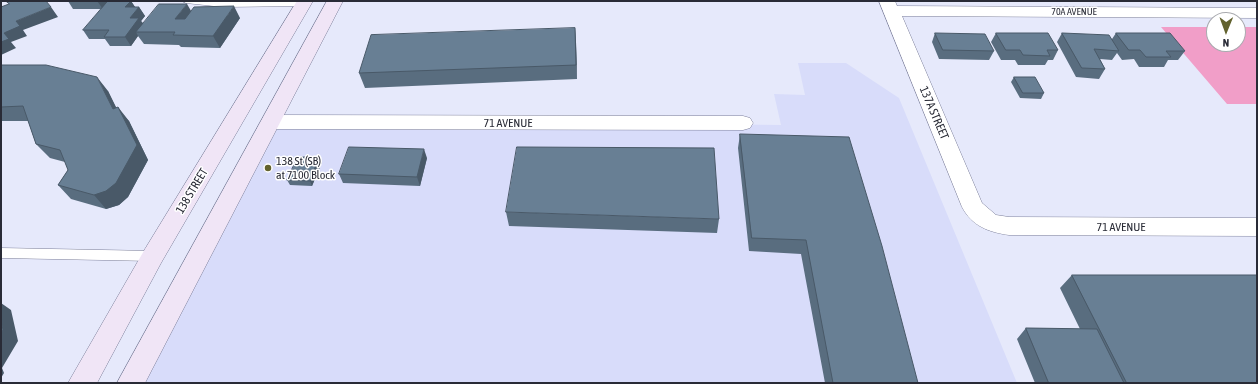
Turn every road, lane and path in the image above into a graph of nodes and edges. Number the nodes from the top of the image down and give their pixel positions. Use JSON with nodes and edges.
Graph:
{"nodes":[{"id":1,"x":186,"y":1,"type":"edge"},
{"id":2,"x":335,"y":1,"type":"edge"},
{"id":3,"x":304,"y":2,"type":"edge"},
{"id":4,"x":889,"y":6,"type":"edge"},
{"id":5,"x":1257,"y":13,"type":"edge"},
{"id":6,"x":273,"y":122,"type":"junction"},
{"id":7,"x":743,"y":123,"type":"dead end"},
{"id":8,"x":987,"y":222,"type":"joint"},
{"id":9,"x":1257,"y":227,"type":"edge"},
{"id":10,"x":1,"y":253,"type":"edge"},
{"id":11,"x":153,"y":256,"type":"junction"},
{"id":12,"x":82,"y":383,"type":"edge"},
{"id":13,"x":131,"y":383,"type":"edge"}],
"edges":[{"from":1,"to":3,"type":"lane"},
{"from":2,"to":6,"type":"main road"},
{"from":3,"to":11,"type":"main road","name":"138 STREET"},
{"from":4,"to":5,"type":"street","name":"70A AVENUE"},
{"from":4,"to":8,"type":"street","name":"137A STREET"},
{"from":6,"to":7,"type":"street","name":"71 AVENUE"},
{"from":6,"to":13,"type":"main road"},
{"from":8,"to":9,"type":"street","name":"71 AVENUE"},
{"from":10,"to":11,"type":"lane"},
{"from":11,"to":12,"type":"main road","name":"138 STREET"}]}
